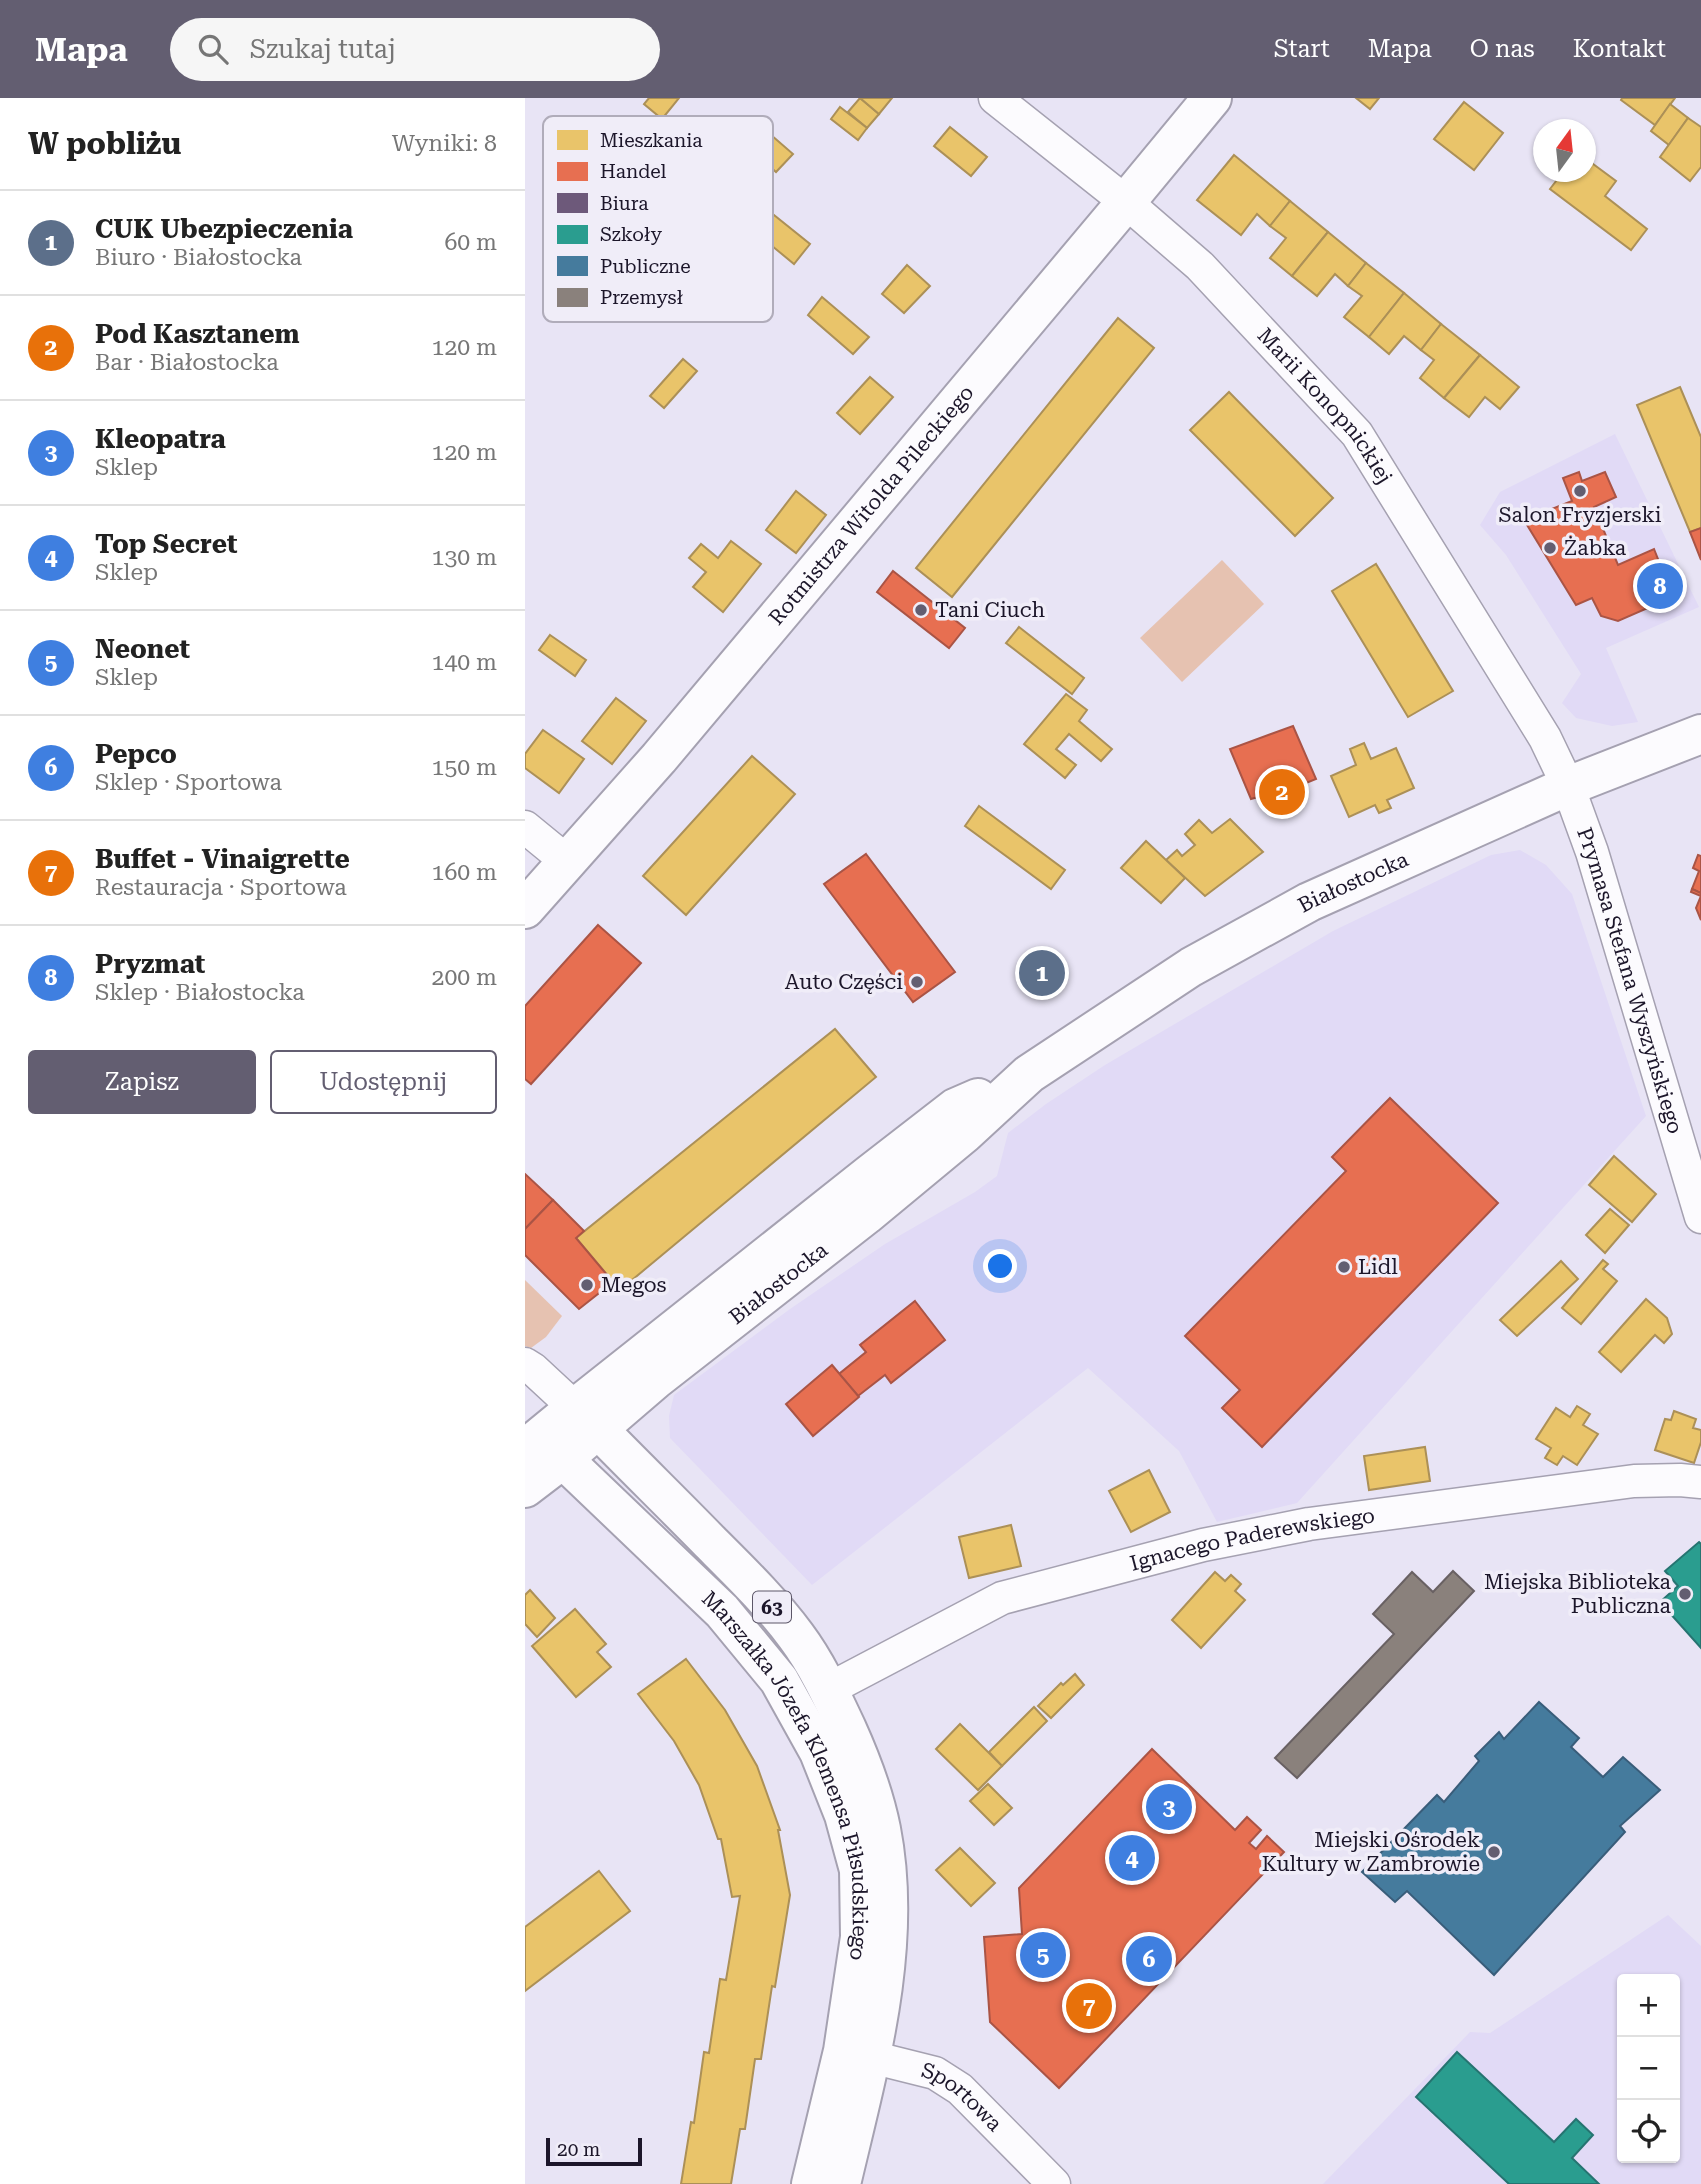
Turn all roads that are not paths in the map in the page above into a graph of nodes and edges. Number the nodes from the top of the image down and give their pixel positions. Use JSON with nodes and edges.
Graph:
{"nodes":[{"id":1,"x":995,"y":98,"type":"edge"},
{"id":2,"x":1212,"y":98,"type":"edge"},
{"id":3,"x":1126,"y":202,"type":"junction"},
{"id":4,"x":1701,"y":734,"type":"edge"},
{"id":5,"x":1568,"y":786,"type":"junction"},
{"id":6,"x":525,"y":828,"type":"edge"},
{"id":7,"x":569,"y":863,"type":"junction"},
{"id":8,"x":525,"y":909,"type":"edge"},
{"id":9,"x":1701,"y":1217,"type":"edge"},
{"id":10,"x":525,"y":1364,"type":"edge"},
{"id":11,"x":587,"y":1418,"type":"junction"},
{"id":12,"x":538,"y":1441,"type":"edge"},
{"id":13,"x":1701,"y":1482,"type":"edge"},
{"id":14,"x":525,"y":1488,"type":"edge"},
{"id":15,"x":829,"y":1689,"type":"junction"},
{"id":16,"x":857,"y":2053,"type":"junction"},
{"id":17,"x":811,"y":2184,"type":"edge"},
{"id":18,"x":841,"y":2184,"type":"edge"},
{"id":19,"x":1055,"y":2184,"type":"edge"}],
"edges":[{"from":1,"to":3,"type":"street","name":"Marii Konopnickiej"},
{"from":2,"to":3,"type":"main road","name":"Rotmistrza Witolda Pileckiego"},
{"from":3,"to":5,"type":"street","name":"Marii Konopnickiej"},
{"from":3,"to":7,"type":"main road","name":"Rotmistrza Witolda Pileckiego"},
{"from":4,"to":5,"type":"main road","name":"Białostocka"},
{"from":5,"to":9,"type":"street","name":"Prymasa Stefana Wyszyńskiego"},
{"from":5,"to":11,"type":"main road","name":"Białostocka"},
{"from":6,"to":7,"type":"street"},
{"from":7,"to":8,"type":"main road","name":"Rotmistrza Witolda Pileckiego"},
{"from":10,"to":11,"type":"street"},
{"from":11,"to":12,"type":"main road","name":"Białostocka"},
{"from":11,"to":15,"type":"main road","name":"Marszałka Józefa Klemensa Piłsudskiego","number":"63"},
{"from":12,"to":14,"type":"main road","name":"Białostocka"},
{"from":12,"to":16,"type":"main road","name":"Marszałka Józefa Klemensa Piłsudskiego","number":"63"},
{"from":13,"to":15,"type":"street","name":"Ignacego Paderewskiego"},
{"from":15,"to":16,"type":"main road","name":"Marszałka Józefa Klemensa Piłsudskiego","number":"63"},
{"from":16,"to":17,"type":"main road","name":"Marszałka Józefa Klemensa Piłsudskiego","number":"63"},
{"from":16,"to":18,"type":"main road","name":"Marszałka Józefa Klemensa Piłsudskiego","number":"63"},
{"from":16,"to":19,"type":"street","name":"Sportowa"}]}
